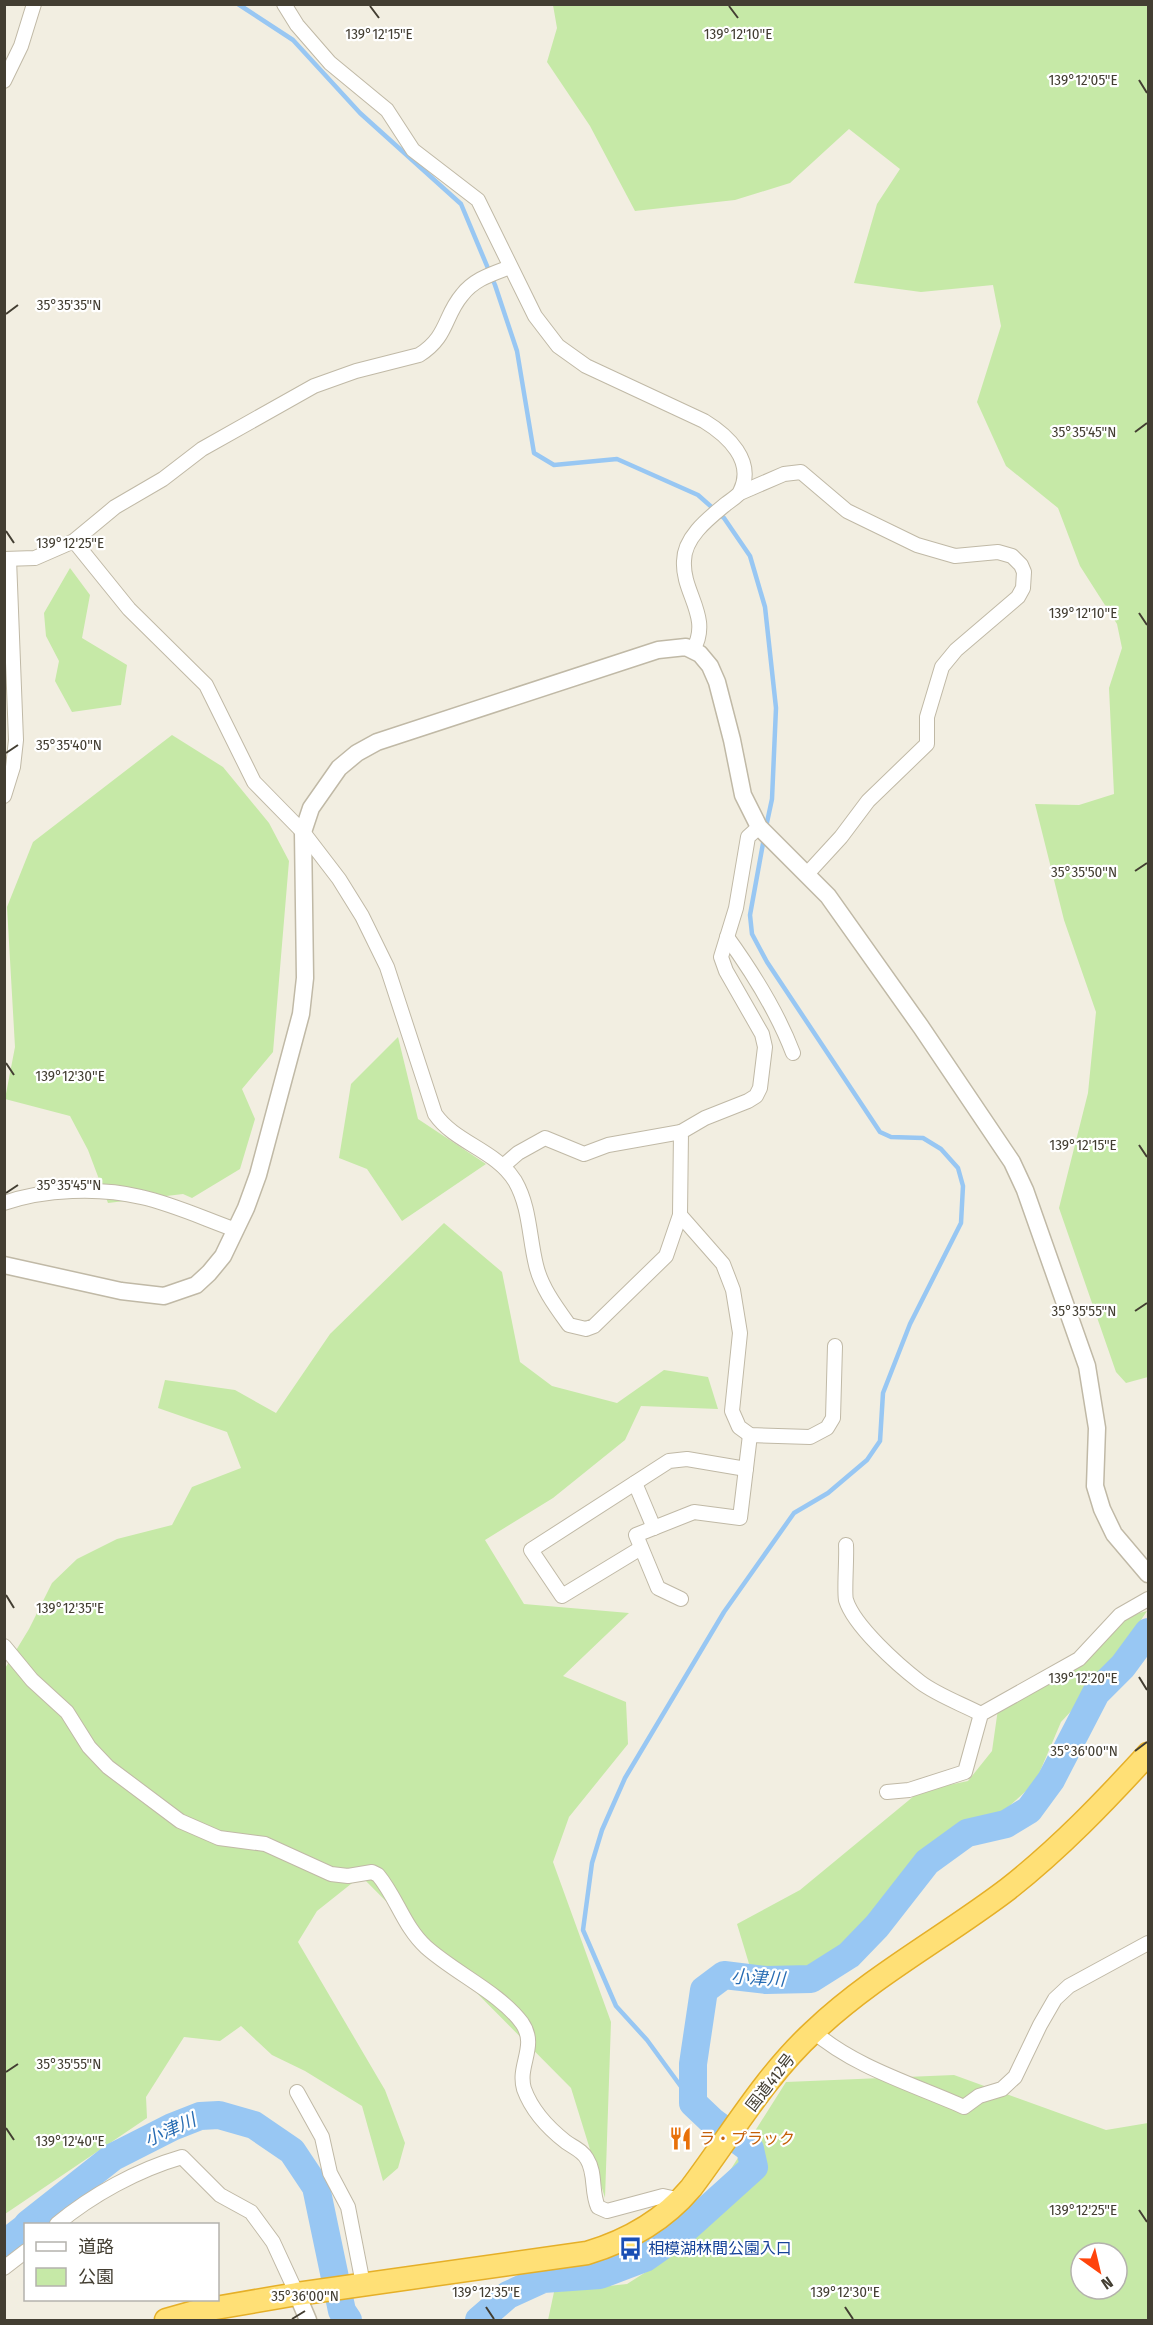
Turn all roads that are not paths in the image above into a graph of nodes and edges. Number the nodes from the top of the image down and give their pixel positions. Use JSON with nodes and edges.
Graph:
{"nodes":[{"id":1,"x":34,"y":4,"type":"edge"},
{"id":2,"x":284,"y":4,"type":"edge"},
{"id":3,"x":6,"y":73,"type":"edge"},
{"id":4,"x":510,"y":267,"type":"junction"},
{"id":5,"x":740,"y":493,"type":"junction"},
{"id":6,"x":74,"y":541,"type":"junction"},
{"id":7,"x":7,"y":559,"type":"edge"},
{"id":8,"x":693,"y":650,"type":"junction"},
{"id":9,"x":4,"y":796,"type":"edge"},
{"id":10,"x":759,"y":826,"type":"junction"},
{"id":11,"x":303,"y":832,"type":"junction"},
{"id":12,"x":807,"y":874,"type":"junction"},
{"id":13,"x":727,"y":937,"type":"junction"},
{"id":14,"x":793,"y":1053,"type":"dead end"},
{"id":15,"x":681,"y":1132,"type":"junction"},
{"id":16,"x":503,"y":1166,"type":"junction"},
{"id":17,"x":4,"y":1203,"type":"edge"},
{"id":18,"x":680,"y":1215,"type":"junction"},
{"id":19,"x":236,"y":1230,"type":"junction"},
{"id":20,"x":4,"y":1265,"type":"edge"},
{"id":21,"x":835,"y":1346,"type":"dead end"},
{"id":22,"x":750,"y":1435,"type":"junction"},
{"id":23,"x":746,"y":1469,"type":"junction"},
{"id":24,"x":635,"y":1483,"type":"junction"},
{"id":25,"x":654,"y":1528,"type":"junction"},
{"id":26,"x":846,"y":1545,"type":"dead end"},
{"id":27,"x":641,"y":1548,"type":"junction"},
{"id":28,"x":1149,"y":1574,"type":"edge"},
{"id":29,"x":681,"y":1599,"type":"dead end"},
{"id":30,"x":1149,"y":1599,"type":"edge"},
{"id":31,"x":4,"y":1646,"type":"edge"},
{"id":32,"x":981,"y":1714,"type":"junction"},
{"id":33,"x":1149,"y":1754,"type":"edge"},
{"id":34,"x":887,"y":1792,"type":"dead end"},
{"id":35,"x":1149,"y":1943,"type":"edge"},
{"id":36,"x":813,"y":2031,"type":"junction"},
{"id":37,"x":297,"y":2092,"type":"dead end"},
{"id":38,"x":681,"y":2200,"type":"junction"},
{"id":39,"x":58,"y":2223,"type":"edge"},
{"id":40,"x":24,"y":2253,"type":"edge"},
{"id":41,"x":4,"y":2268,"type":"edge"},
{"id":42,"x":358,"y":2285,"type":"junction"},
{"id":43,"x":297,"y":2294,"type":"junction"},
{"id":44,"x":166,"y":2320,"type":"edge"},
{"id":45,"x":308,"y":2320,"type":"edge"}],
"edges":[{"from":1,"to":3,"type":"street"},
{"from":2,"to":4,"type":"street"},
{"from":4,"to":5,"type":"street"},
{"from":4,"to":6,"type":"street"},
{"from":5,"to":8,"type":"street"},
{"from":5,"to":12,"type":"street"},
{"from":6,"to":7,"type":"street"},
{"from":6,"to":11,"type":"street"},
{"from":7,"to":9,"type":"street"},
{"from":8,"to":10,"type":"street"},
{"from":8,"to":11,"type":"street"},
{"from":10,"to":12,"type":"street"},
{"from":10,"to":13,"type":"street"},
{"from":11,"to":16,"type":"street"},
{"from":11,"to":19,"type":"street"},
{"from":12,"to":28,"type":"street"},
{"from":13,"to":14,"type":"street"},
{"from":13,"to":15,"type":"street"},
{"from":15,"to":16,"type":"street"},
{"from":15,"to":18,"type":"street"},
{"from":16,"to":18,"type":"street"},
{"from":17,"to":19,"type":"street"},
{"from":18,"to":22,"type":"street"},
{"from":19,"to":20,"type":"street"},
{"from":21,"to":22,"type":"street"},
{"from":22,"to":23,"type":"street"},
{"from":23,"to":24,"type":"street"},
{"from":23,"to":25,"type":"street"},
{"from":24,"to":25,"type":"street"},
{"from":24,"to":27,"type":"street"},
{"from":25,"to":27,"type":"street"},
{"from":26,"to":32,"type":"street"},
{"from":27,"to":29,"type":"street"},
{"from":30,"to":32,"type":"street"},
{"from":31,"to":38,"type":"street"},
{"from":32,"to":34,"type":"street"},
{"from":33,"to":36,"type":"highway","name":"国道412号"},
{"from":35,"to":36,"type":"street"},
{"from":36,"to":38,"type":"highway","name":"国道412号"},
{"from":37,"to":42,"type":"street"},
{"from":38,"to":42,"type":"highway","name":"国道412号"},
{"from":39,"to":43,"type":"street"},
{"from":40,"to":41,"type":"street"},
{"from":42,"to":43,"type":"highway","name":"国道412号"},
{"from":43,"to":44,"type":"highway","name":"国道412号"},
{"from":43,"to":45,"type":"street"}]}
